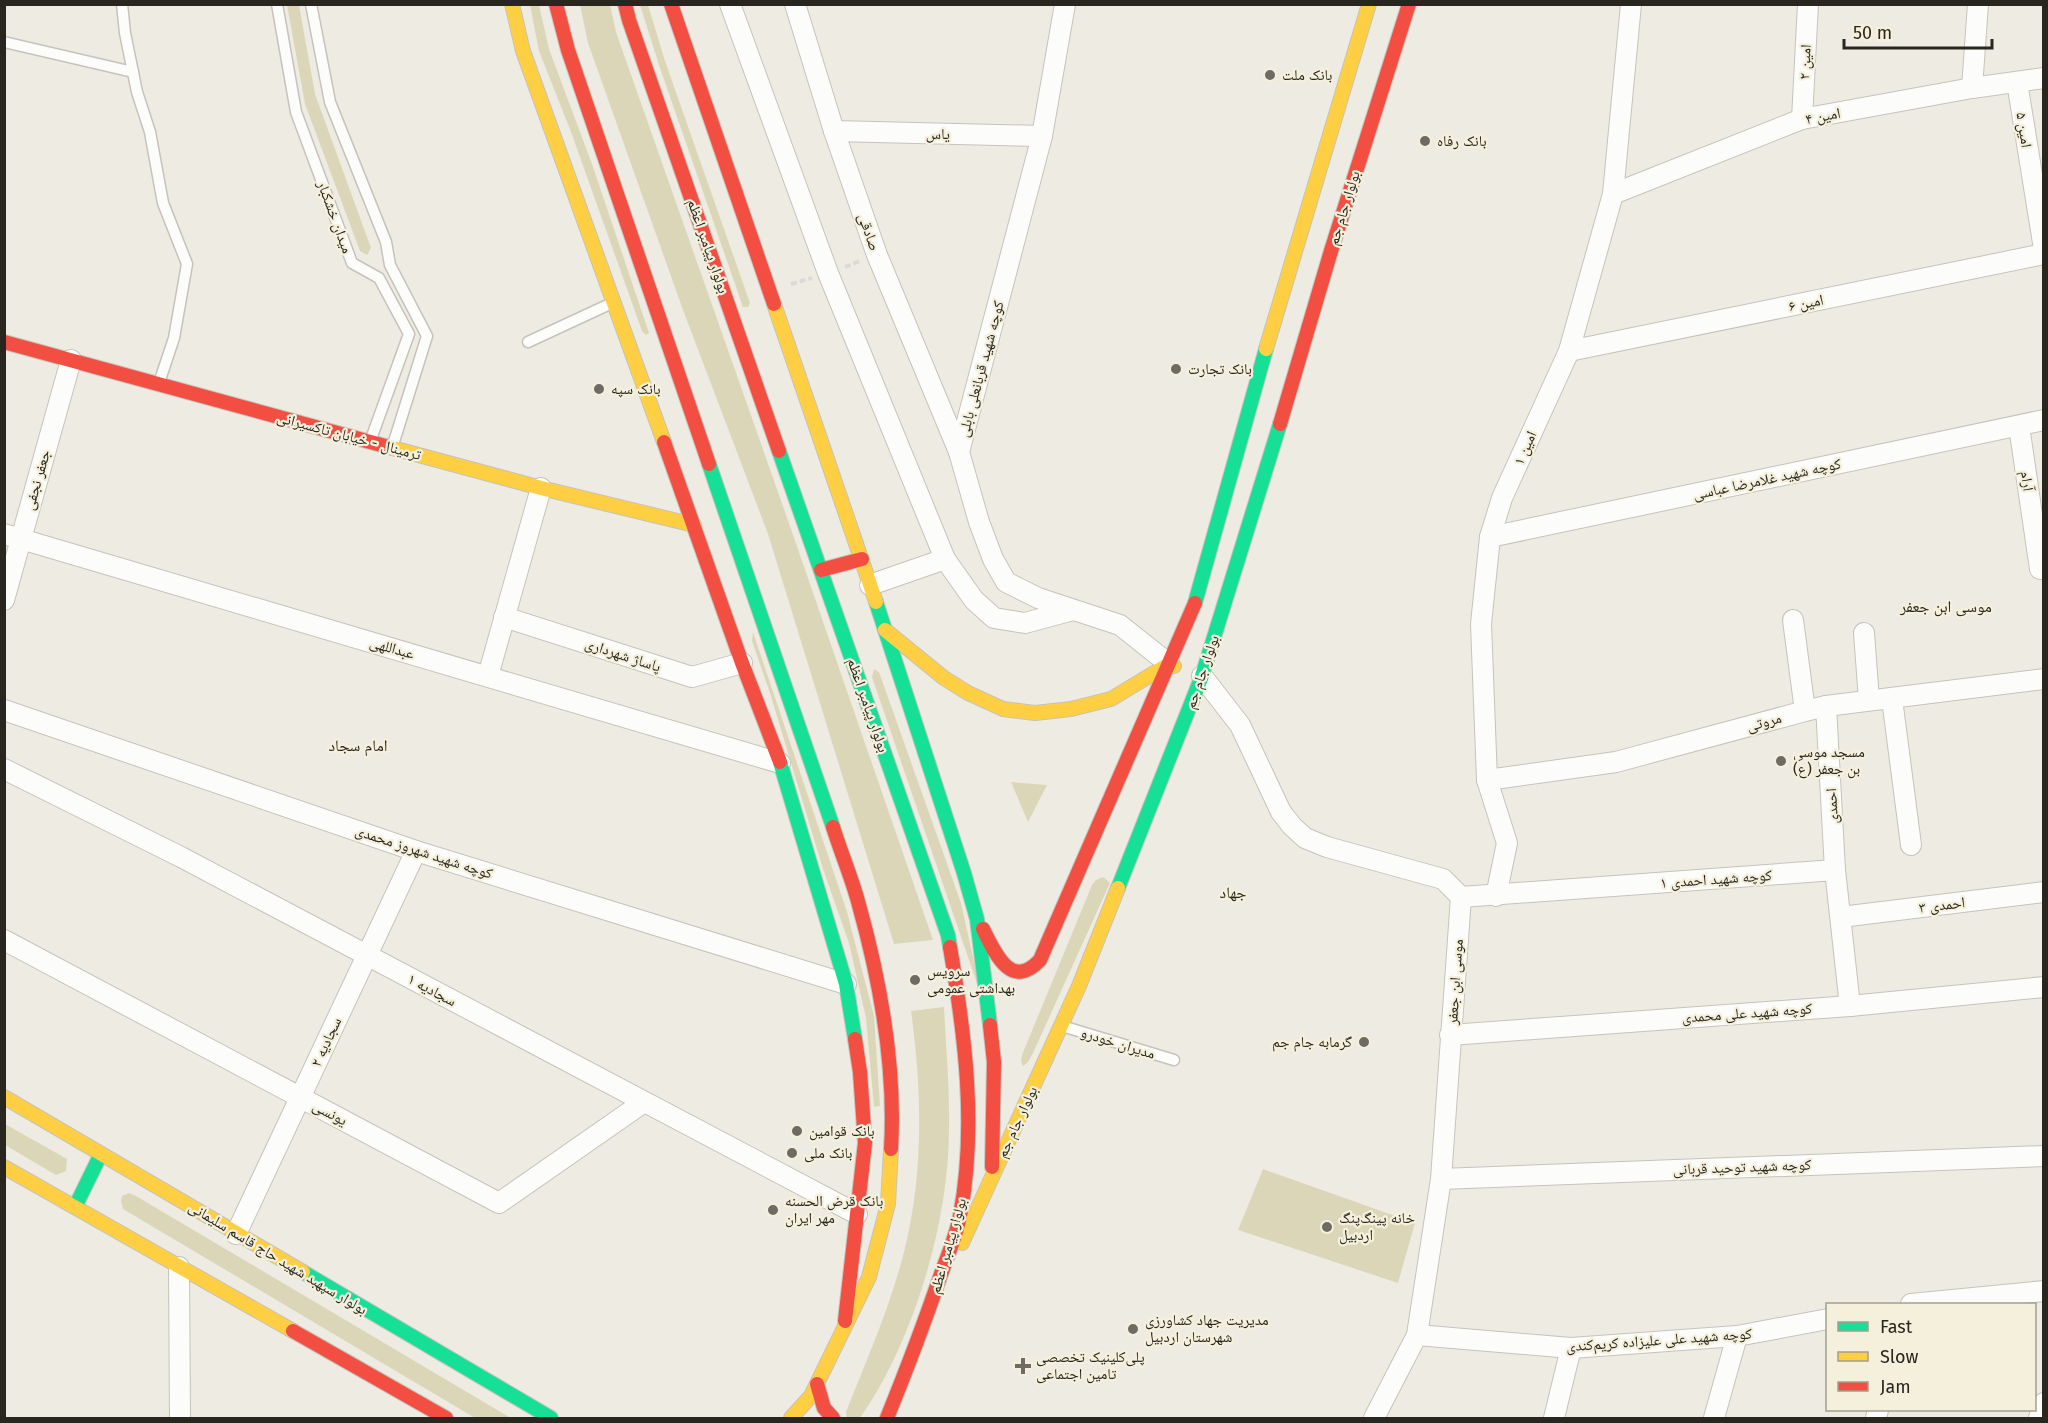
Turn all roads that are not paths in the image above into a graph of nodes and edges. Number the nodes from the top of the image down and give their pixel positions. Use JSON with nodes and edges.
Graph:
{"nodes":[{"id":1,"x":122,"y":4,"type":"edge"},
{"id":2,"x":276,"y":4,"type":"edge"},
{"id":3,"x":311,"y":4,"type":"edge"},
{"id":4,"x":512,"y":4,"type":"edge"},
{"id":5,"x":556,"y":4,"type":"edge"},
{"id":6,"x":625,"y":4,"type":"edge"},
{"id":7,"x":671,"y":4,"type":"edge"},
{"id":8,"x":730,"y":4,"type":"edge"},
{"id":9,"x":795,"y":4,"type":"edge"},
{"id":10,"x":1065,"y":4,"type":"edge"},
{"id":11,"x":1369,"y":4,"type":"edge"},
{"id":12,"x":1408,"y":4,"type":"edge"},
{"id":13,"x":1631,"y":4,"type":"edge"},
{"id":14,"x":1808,"y":4,"type":"edge"},
{"id":15,"x":1978,"y":4,"type":"edge"},
{"id":16,"x":4,"y":42,"type":"edge"},
{"id":17,"x":133,"y":72,"type":"junction"},
{"id":18,"x":2043,"y":78,"type":"edge"},
{"id":19,"x":2017,"y":82,"type":"junction"},
{"id":20,"x":1972,"y":88,"type":"junction"},
{"id":21,"x":1802,"y":119,"type":"junction"},
{"id":22,"x":834,"y":131,"type":"junction"},
{"id":23,"x":1042,"y":136,"type":"junction"},
{"id":24,"x":1613,"y":194,"type":"junction"},
{"id":25,"x":1315,"y":244,"type":"junction"},
{"id":26,"x":2043,"y":249,"type":"edge"},
{"id":27,"x":2043,"y":254,"type":"edge"},
{"id":28,"x":613,"y":303,"type":"junction"},
{"id":29,"x":4,"y":342,"type":"edge"},
{"id":30,"x":528,"y":342,"type":"dead end"},
{"id":31,"x":1569,"y":351,"type":"junction"},
{"id":32,"x":71,"y":360,"type":"junction"},
{"id":33,"x":159,"y":384,"type":"junction"},
{"id":34,"x":1274,"y":384,"type":"junction"},
{"id":35,"x":2043,"y":420,"type":"edge"},
{"id":36,"x":2019,"y":426,"type":"junction"},
{"id":37,"x":370,"y":442,"type":"junction"},
{"id":38,"x":392,"y":448,"type":"junction"},
{"id":39,"x":959,"y":452,"type":"junction"},
{"id":40,"x":541,"y":488,"type":"junction"},
{"id":41,"x":694,"y":525,"type":"junction"},
{"id":42,"x":13,"y":536,"type":"edge"},
{"id":43,"x":1490,"y":537,"type":"junction"},
{"id":44,"x":862,"y":559,"type":"junction"},
{"id":45,"x":945,"y":559,"type":"junction"},
{"id":46,"x":2043,"y":569,"type":"edge"},
{"id":47,"x":821,"y":570,"type":"junction"},
{"id":48,"x":870,"y":585,"type":"junction"},
{"id":49,"x":4,"y":600,"type":"edge"},
{"id":50,"x":1073,"y":610,"type":"junction"},
{"id":51,"x":504,"y":617,"type":"junction"},
{"id":52,"x":1793,"y":620,"type":"dead end"},
{"id":53,"x":885,"y":630,"type":"junction"},
{"id":54,"x":1864,"y":633,"type":"dead end"},
{"id":55,"x":742,"y":663,"type":"junction"},
{"id":56,"x":1169,"y":664,"type":"junction"},
{"id":57,"x":488,"y":676,"type":"junction"},
{"id":58,"x":1202,"y":676,"type":"junction"},
{"id":59,"x":2043,"y":680,"type":"edge"},
{"id":60,"x":1892,"y":699,"type":"junction"},
{"id":61,"x":1869,"y":700,"type":"junction"},
{"id":62,"x":1826,"y":706,"type":"junction"},
{"id":63,"x":4,"y":710,"type":"edge"},
{"id":64,"x":1805,"y":711,"type":"junction"},
{"id":65,"x":780,"y":763,"type":"junction"},
{"id":66,"x":4,"y":770,"type":"edge"},
{"id":67,"x":1486,"y":780,"type":"junction"},
{"id":68,"x":1911,"y":845,"type":"dead end"},
{"id":69,"x":416,"y":850,"type":"junction"},
{"id":70,"x":1835,"y":870,"type":"junction"},
{"id":71,"x":2043,"y":892,"type":"edge"},
{"id":72,"x":1496,"y":896,"type":"junction"},
{"id":73,"x":1461,"y":897,"type":"junction"},
{"id":74,"x":1841,"y":917,"type":"junction"},
{"id":75,"x":977,"y":919,"type":"junction"},
{"id":76,"x":4,"y":940,"type":"edge"},
{"id":77,"x":367,"y":955,"type":"junction"},
{"id":78,"x":846,"y":984,"type":"junction"},
{"id":79,"x":2043,"y":987,"type":"edge"},
{"id":80,"x":1850,"y":1006,"type":"junction"},
{"id":81,"x":1062,"y":1026,"type":"junction"},
{"id":82,"x":1450,"y":1035,"type":"junction"},
{"id":83,"x":1174,"y":1060,"type":"dead end"},
{"id":84,"x":4,"y":1097,"type":"edge"},
{"id":85,"x":300,"y":1097,"type":"junction"},
{"id":86,"x":644,"y":1102,"type":"junction"},
{"id":87,"x":101,"y":1154,"type":"junction"},
{"id":88,"x":2043,"y":1156,"type":"edge"},
{"id":89,"x":4,"y":1167,"type":"edge"},
{"id":90,"x":992,"y":1178,"type":"junction"},
{"id":91,"x":1441,"y":1179,"type":"junction"},
{"id":92,"x":75,"y":1207,"type":"junction"},
{"id":93,"x":857,"y":1214,"type":"junction"},
{"id":94,"x":236,"y":1234,"type":"junction"},
{"id":95,"x":179,"y":1267,"type":"junction"},
{"id":96,"x":2043,"y":1291,"type":"edge"},
{"id":97,"x":1930,"y":1303,"type":"edge"},
{"id":98,"x":928,"y":1315,"type":"junction"},
{"id":99,"x":1826,"y":1319,"type":"edge"},
{"id":100,"x":844,"y":1330,"type":"junction"},
{"id":101,"x":1417,"y":1335,"type":"junction"},
{"id":102,"x":1737,"y":1336,"type":"junction"},
{"id":103,"x":1571,"y":1348,"type":"junction"},
{"id":104,"x":817,"y":1384,"type":"junction"},
{"id":105,"x":2043,"y":1402,"type":"edge"},
{"id":106,"x":180,"y":1419,"type":"edge"},
{"id":107,"x":446,"y":1419,"type":"edge"},
{"id":108,"x":551,"y":1419,"type":"edge"},
{"id":109,"x":791,"y":1419,"type":"edge"},
{"id":110,"x":833,"y":1419,"type":"edge"},
{"id":111,"x":887,"y":1419,"type":"edge"},
{"id":112,"x":1374,"y":1419,"type":"edge"},
{"id":113,"x":1554,"y":1419,"type":"edge"},
{"id":114,"x":1714,"y":1419,"type":"edge"},
{"id":115,"x":2039,"y":1419,"type":"edge"}],
"edges":[{"from":1,"to":17,"type":"lane"},
{"from":2,"to":37,"type":"lane","name":"میدان خشکبار"},
{"from":3,"to":38,"type":"lane"},
{"from":4,"to":28,"type":"main road"},
{"from":5,"to":100,"type":"main road"},
{"from":6,"to":47,"type":"main road","name":"بولوار پیامبر اعظم"},
{"from":7,"to":44,"type":"main road"},
{"from":8,"to":45,"type":"street"},
{"from":9,"to":22,"type":"street","name":"صادقی"},
{"from":10,"to":23,"type":"street","name":"کوچه شهید قربانعلی بابلی"},
{"from":11,"to":25,"type":"main road","name":"بولوار جام جم"},
{"from":12,"to":25,"type":"main road","name":"بولوار جام جم"},
{"from":13,"to":24,"type":"street","name":"امین ۱"},
{"from":14,"to":21,"type":"street","name":"امین ۲"},
{"from":15,"to":20,"type":"street"},
{"from":16,"to":17,"type":"lane"},
{"from":17,"to":33,"type":"lane"},
{"from":18,"to":19,"type":"street","name":"امین ۴"},
{"from":19,"to":20,"type":"street","name":"امین ۴"},
{"from":19,"to":26,"type":"street","name":"امین ۵"},
{"from":20,"to":21,"type":"street","name":"امین ۴"},
{"from":21,"to":24,"type":"street","name":"امین ۴"},
{"from":22,"to":23,"type":"street","name":"یاس"},
{"from":22,"to":39,"type":"street","name":"صادقی"},
{"from":23,"to":39,"type":"street","name":"کوچه شهید قربانعلی بابلی"},
{"from":24,"to":31,"type":"street","name":"امین ۱"},
{"from":25,"to":34,"type":"main road","name":"بولوار جام جم"},
{"from":25,"to":34,"type":"main road","name":"بولوار جام جم"},
{"from":27,"to":31,"type":"street","name":"امین ۶"},
{"from":28,"to":30,"type":"lane"},
{"from":28,"to":41,"type":"main road"},
{"from":29,"to":32,"type":"main road","name":"ترمینال - خیابان تاکسیرانی"},
{"from":31,"to":43,"type":"street","name":"امین ۱"},
{"from":32,"to":33,"type":"main road","name":"ترمینال - خیابان تاکسیرانی"},
{"from":32,"to":42,"type":"street","name":"جعفر نجفی"},
{"from":33,"to":37,"type":"main road","name":"ترمینال - خیابان تاکسیرانی"},
{"from":34,"to":56,"type":"main road","name":"بولوار جام جم"},
{"from":34,"to":58,"type":"main road","name":"بولوار جام جم"},
{"from":35,"to":36,"type":"street","name":"کوچه شهید غلامرضا عباسی"},
{"from":36,"to":43,"type":"street","name":"کوچه شهید غلامرضا عباسی"},
{"from":36,"to":46,"type":"street","name":"آرام"},
{"from":37,"to":38,"type":"main road","name":"ترمینال - خیابان تاکسیرانی"},
{"from":38,"to":40,"type":"main road","name":"ترمینال - خیابان تاکسیرانی"},
{"from":39,"to":50,"type":"street","name":"کوچه شهید قربانعلی بابلی"},
{"from":40,"to":41,"type":"main road","name":"ترمینال - خیابان تاکسیرانی"},
{"from":40,"to":51,"type":"street"},
{"from":41,"to":55,"type":"main road"},
{"from":42,"to":49,"type":"street","name":"جعفر نجفی"},
{"from":42,"to":57,"type":"street","name":"عبداللهی"},
{"from":43,"to":67,"type":"street","name":"امین ۱"},
{"from":44,"to":47,"type":"main road"},
{"from":44,"to":48,"type":"main road"},
{"from":45,"to":48,"type":"street"},
{"from":45,"to":50,"type":"street"},
{"from":47,"to":98,"type":"main road","name":"بولوار پیامبر اعظم"},
{"from":48,"to":53,"type":"main road"},
{"from":50,"to":56,"type":"street","name":"کوچه شهید قربانعلی بابلی"},
{"from":51,"to":55,"type":"street","name":"پاساژ شهرداری"},
{"from":51,"to":57,"type":"street"},
{"from":52,"to":64,"type":"street"},
{"from":53,"to":56,"type":"main road"},
{"from":53,"to":75,"type":"main road"},
{"from":54,"to":61,"type":"street"},
{"from":55,"to":65,"type":"main road"},
{"from":56,"to":58,"type":"main road"},
{"from":56,"to":75,"type":"main road","name":"بولوار جام جم"},
{"from":57,"to":65,"type":"street","name":"عبداللهی"},
{"from":58,"to":73,"type":"street"},
{"from":58,"to":81,"type":"main road","name":"بولوار جام جم"},
{"from":59,"to":60,"type":"street","name":"مروتی"},
{"from":60,"to":61,"type":"street","name":"مروتی"},
{"from":60,"to":68,"type":"street"},
{"from":61,"to":62,"type":"street","name":"مروتی"},
{"from":62,"to":64,"type":"street","name":"مروتی"},
{"from":62,"to":70,"type":"street","name":"احمدی"},
{"from":63,"to":69,"type":"street","name":"کوچه شهید شهروز محمدی"},
{"from":64,"to":67,"type":"street","name":"مروتی"},
{"from":65,"to":78,"type":"main road"},
{"from":66,"to":77,"type":"street","name":"سجادیه ۱"},
{"from":67,"to":72,"type":"street","name":"امین ۱"},
{"from":69,"to":77,"type":"street","name":"سجادیه ۲"},
{"from":69,"to":78,"type":"street","name":"کوچه شهید شهروز محمدی"},
{"from":70,"to":72,"type":"street","name":"کوچه شهید احمدی ۱"},
{"from":70,"to":74,"type":"street"},
{"from":71,"to":74,"type":"street","name":"احمدی ۳"},
{"from":72,"to":73,"type":"street","name":"کوچه شهید احمدی ۱"},
{"from":73,"to":82,"type":"street","name":"موسی ابن جعفر"},
{"from":74,"to":80,"type":"street"},
{"from":75,"to":90,"type":"main road"},
{"from":76,"to":85,"type":"street","name":"یونسی"},
{"from":77,"to":85,"type":"street","name":"سجادیه ۲"},
{"from":77,"to":86,"type":"street","name":"سجادیه ۱"},
{"from":78,"to":93,"type":"main road"},
{"from":79,"to":80,"type":"street","name":"کوچه شهید علی محمدی"},
{"from":80,"to":82,"type":"street","name":"کوچه شهید علی محمدی"},
{"from":81,"to":83,"type":"lane","name":"مدیران خودرو"},
{"from":81,"to":90,"type":"main road","name":"بولوار جام جم"},
{"from":82,"to":91,"type":"street","name":"موسی ابن جعفر"},
{"from":84,"to":87,"type":"main road","name":"بولوار سپهبد شهید حاج قاسم سلیمانی"},
{"from":85,"to":86,"type":"street","name":"یونسی"},
{"from":85,"to":94,"type":"street","name":"سجادیه ۲"},
{"from":86,"to":93,"type":"street","name":"سجادیه ۱"},
{"from":87,"to":92,"type":"main road"},
{"from":87,"to":94,"type":"main road","name":"بولوار سپهبد شهید حاج قاسم سلیمانی"},
{"from":88,"to":91,"type":"street","name":"کوچه شهید توحید قربانی"},
{"from":89,"to":92,"type":"main road"},
{"from":90,"to":98,"type":"main road","name":"بولوار جام جم"},
{"from":91,"to":101,"type":"street","name":"موسی ابن جعفر"},
{"from":92,"to":95,"type":"main road"},
{"from":93,"to":100,"type":"main road"},
{"from":94,"to":108,"type":"main road","name":"بولوار سپهبد شهید حاج قاسم سلیمانی"},
{"from":95,"to":106,"type":"street"},
{"from":95,"to":107,"type":"main road"},
{"from":96,"to":97,"type":"street"},
{"from":98,"to":111,"type":"main road","name":"بولوار پیامبر اعظم"},
{"from":99,"to":102,"type":"street","name":"کوچه شهید علی علیزاده کریم‌کندی"},
{"from":100,"to":104,"type":"main road"},
{"from":101,"to":103,"type":"street","name":"کوچه شهید علی علیزاده کریم‌کندی"},
{"from":101,"to":112,"type":"street","name":"موسی ابن جعفر"},
{"from":102,"to":103,"type":"street","name":"کوچه شهید علی علیزاده کریم‌کندی"},
{"from":102,"to":114,"type":"street"},
{"from":103,"to":113,"type":"street"},
{"from":104,"to":109,"type":"main road"},
{"from":104,"to":110,"type":"main road"},
{"from":105,"to":115,"type":"street"}]}
